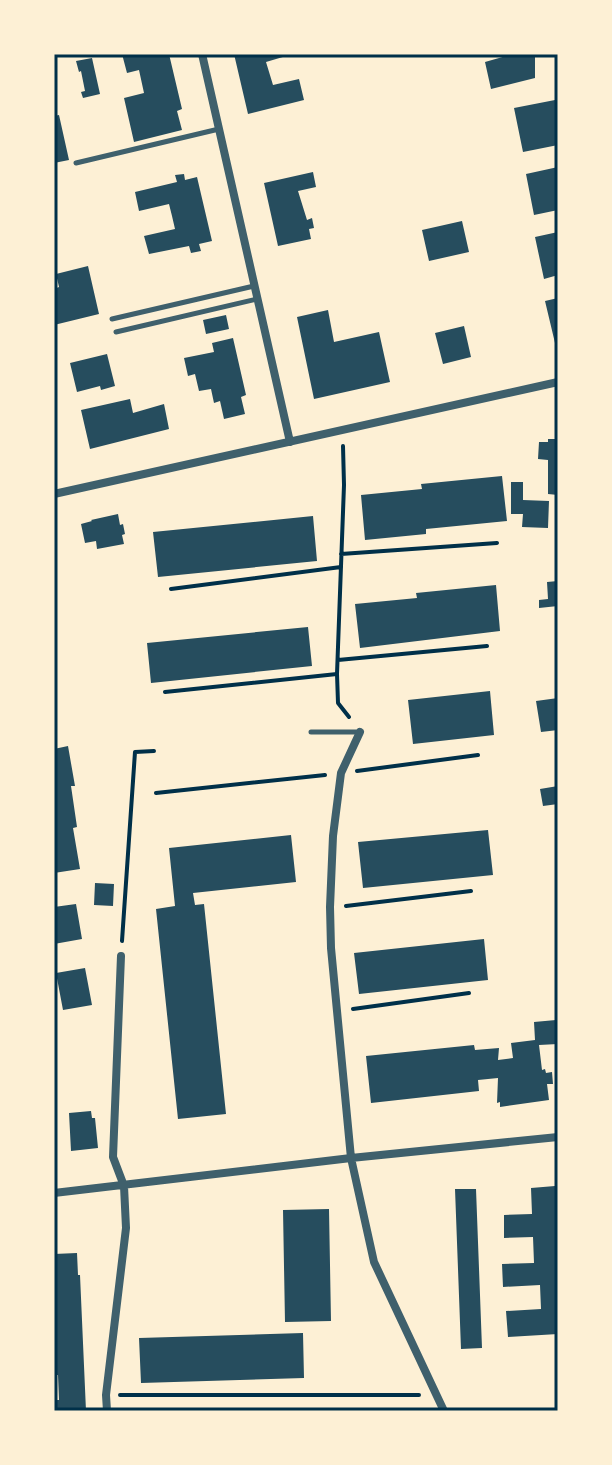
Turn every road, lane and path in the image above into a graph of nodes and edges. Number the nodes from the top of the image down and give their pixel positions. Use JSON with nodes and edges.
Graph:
{"nodes":[{"id":1,"x":202,"y":54,"type":"edge"},
{"id":2,"x":219,"y":129,"type":"junction"},
{"id":3,"x":76,"y":163,"type":"dead end"},
{"id":4,"x":254,"y":286,"type":"junction"},
{"id":5,"x":258,"y":299,"type":"junction"},
{"id":6,"x":112,"y":319,"type":"dead end"},
{"id":7,"x":116,"y":332,"type":"dead end"},
{"id":8,"x":558,"y":382,"type":"edge"},
{"id":9,"x":290,"y":442,"type":"junction"},
{"id":10,"x":344,"y":447,"type":"dead end"},
{"id":11,"x":54,"y":494,"type":"edge"},
{"id":12,"x":497,"y":543,"type":"dead end"},
{"id":13,"x":341,"y":554,"type":"junction"},
{"id":14,"x":341,"y":567,"type":"junction"},
{"id":15,"x":171,"y":589,"type":"dead end"},
{"id":16,"x":487,"y":646,"type":"dead end"},
{"id":17,"x":337,"y":660,"type":"junction"},
{"id":18,"x":337,"y":674,"type":"junction"},
{"id":19,"x":165,"y":692,"type":"dead end"},
{"id":20,"x":311,"y":732,"type":"dead end"},
{"id":21,"x":360,"y":732,"type":"junction"},
{"id":22,"x":154,"y":751,"type":"dead end"},
{"id":23,"x":478,"y":755,"type":"dead end"},
{"id":24,"x":341,"y":773,"type":"junction"},
{"id":25,"x":156,"y":793,"type":"dead end"},
{"id":26,"x":471,"y":891,"type":"dead end"},
{"id":27,"x":330,"y":907,"type":"junction"},
{"id":28,"x":121,"y":956,"type":"joint"},
{"id":29,"x":469,"y":993,"type":"dead end"},
{"id":30,"x":337,"y":1011,"type":"junction"},
{"id":31,"x":558,"y":1137,"type":"edge"},
{"id":32,"x":351,"y":1158,"type":"junction"},
{"id":33,"x":124,"y":1186,"type":"junction"},
{"id":34,"x":54,"y":1193,"type":"edge"},
{"id":35,"x":106,"y":1395,"type":"junction"},
{"id":36,"x":437,"y":1395,"type":"junction"},
{"id":37,"x":107,"y":1411,"type":"edge"},
{"id":38,"x":444,"y":1411,"type":"edge"}],
"edges":[{"from":1,"to":2,"type":"street"},
{"from":2,"to":3,"type":"lane"},
{"from":2,"to":4,"type":"street"},
{"from":4,"to":5,"type":"street"},
{"from":4,"to":6,"type":"lane"},
{"from":5,"to":7,"type":"lane"},
{"from":5,"to":9,"type":"street"},
{"from":8,"to":9,"type":"street"},
{"from":9,"to":11,"type":"street"},
{"from":10,"to":13,"type":"path"},
{"from":12,"to":13,"type":"path"},
{"from":13,"to":14,"type":"path"},
{"from":14,"to":15,"type":"path"},
{"from":14,"to":17,"type":"path"},
{"from":16,"to":17,"type":"path"},
{"from":17,"to":18,"type":"path"},
{"from":18,"to":19,"type":"path"},
{"from":18,"to":21,"type":"path"},
{"from":20,"to":21,"type":"lane"},
{"from":21,"to":24,"type":"street"},
{"from":22,"to":28,"type":"path"},
{"from":23,"to":24,"type":"path"},
{"from":24,"to":25,"type":"path"},
{"from":24,"to":27,"type":"street"},
{"from":26,"to":27,"type":"path"},
{"from":27,"to":30,"type":"street"},
{"from":28,"to":33,"type":"street"},
{"from":29,"to":30,"type":"path"},
{"from":30,"to":32,"type":"street"},
{"from":31,"to":32,"type":"street"},
{"from":32,"to":33,"type":"street"},
{"from":32,"to":36,"type":"street"},
{"from":33,"to":34,"type":"street"},
{"from":33,"to":35,"type":"street"},
{"from":35,"to":36,"type":"path"},
{"from":35,"to":37,"type":"street"},
{"from":36,"to":38,"type":"street"}]}
